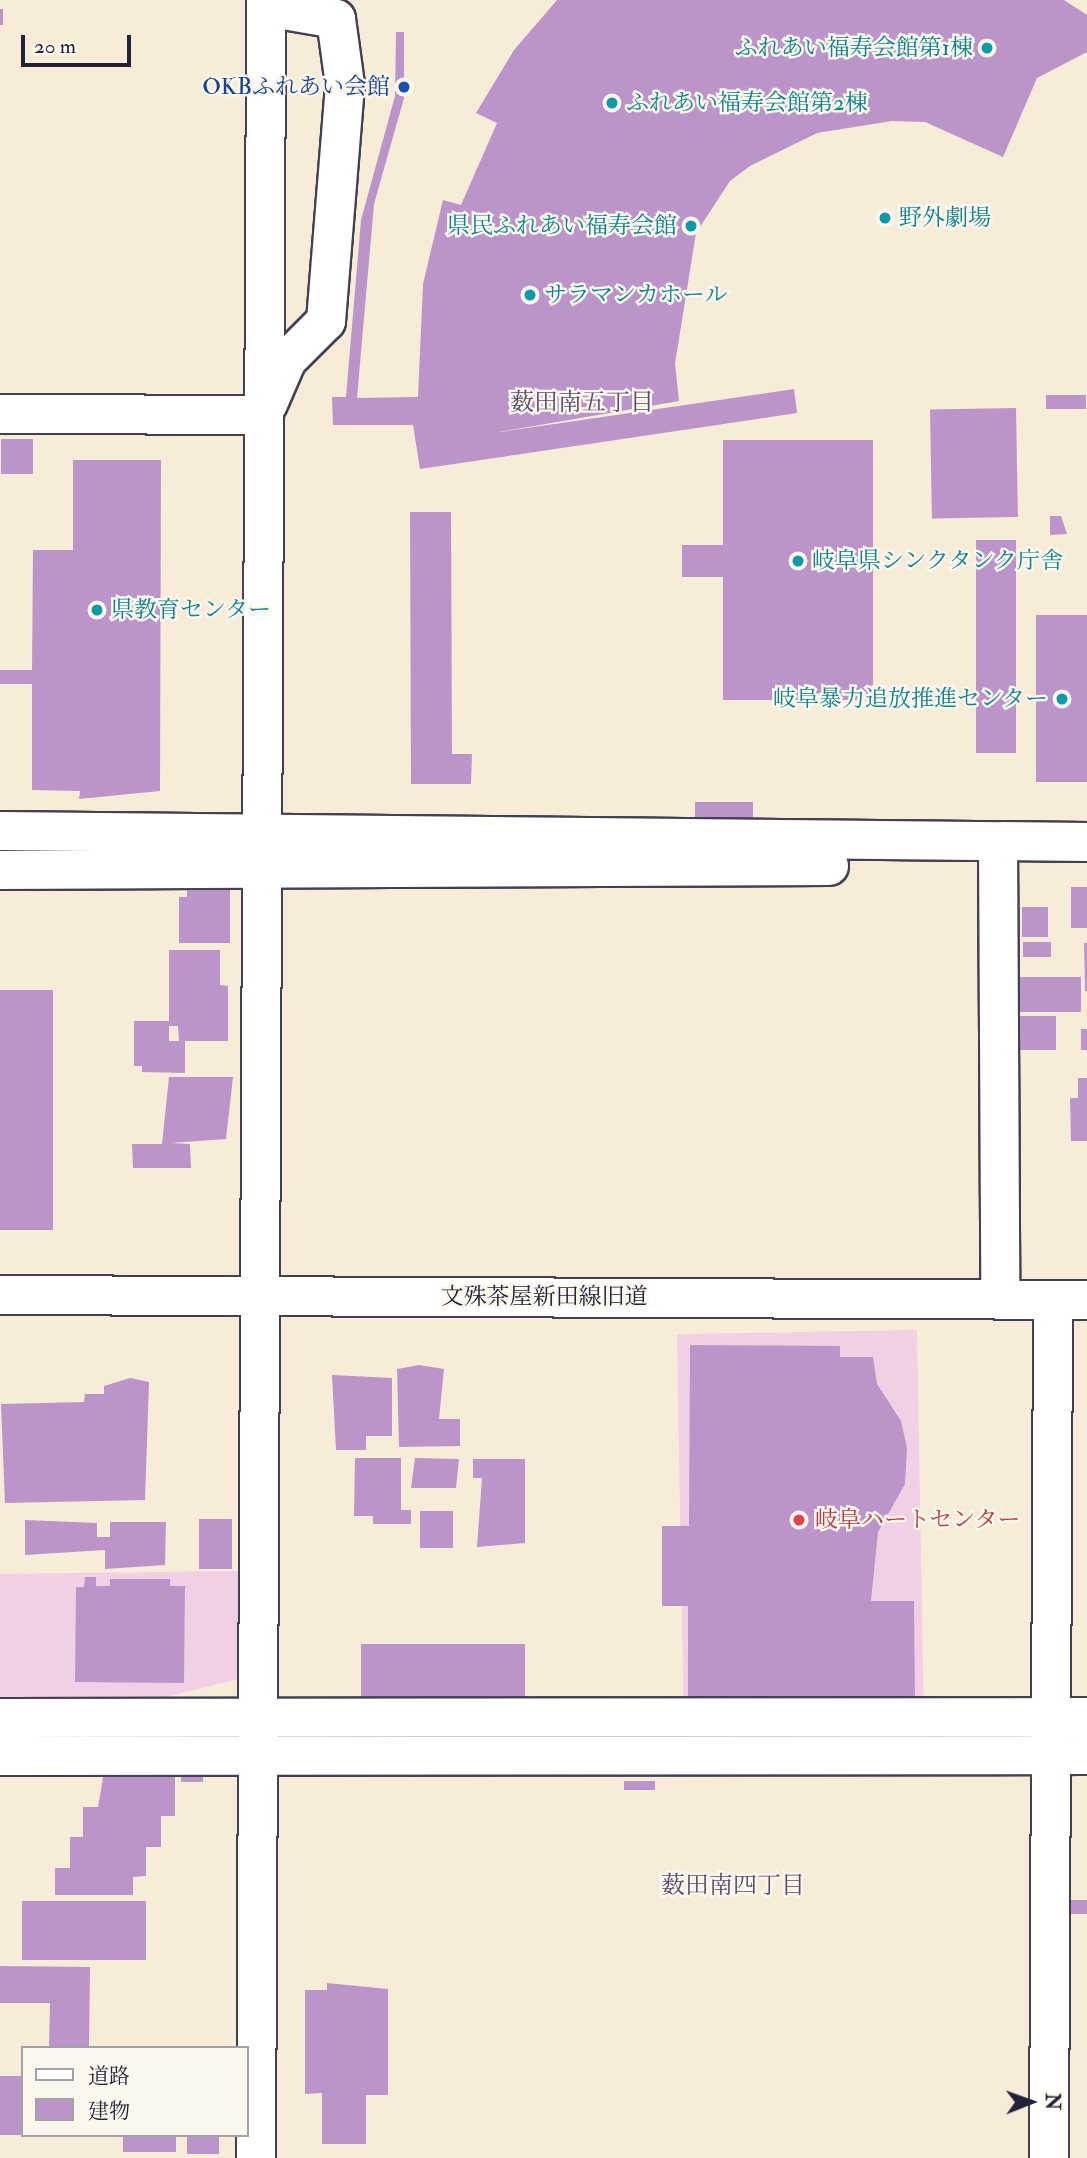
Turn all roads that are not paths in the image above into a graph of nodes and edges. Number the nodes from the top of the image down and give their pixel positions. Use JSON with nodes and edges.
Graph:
{"nodes":[{"id":1,"x":266,"y":4,"type":"edge"},
{"id":2,"x":0,"y":414,"type":"edge"},
{"id":3,"x":263,"y":415,"type":"junction"},
{"id":4,"x":0,"y":831,"type":"edge"},
{"id":5,"x":266,"y":832,"type":"junction"},
{"id":6,"x":1087,"y":842,"type":"edge"},
{"id":7,"x":998,"y":853,"type":"junction"},
{"id":8,"x":1087,"y":866,"type":"edge"},
{"id":9,"x":0,"y":870,"type":"edge"},
{"id":10,"x":266,"y":870,"type":"junction"},
{"id":11,"x":0,"y":1295,"type":"edge"},
{"id":12,"x":264,"y":1296,"type":"junction"},
{"id":13,"x":1000,"y":1298,"type":"junction"},
{"id":14,"x":1070,"y":1300,"type":"edge"},
{"id":15,"x":1070,"y":1717,"type":"edge"},
{"id":16,"x":0,"y":1718,"type":"edge"},
{"id":17,"x":257,"y":1719,"type":"junction"},
{"id":18,"x":1070,"y":1755,"type":"edge"},
{"id":19,"x":0,"y":1756,"type":"edge"},
{"id":20,"x":258,"y":1758,"type":"junction"},
{"id":21,"x":256,"y":2158,"type":"edge"},
{"id":22,"x":1049,"y":2158,"type":"edge"}],
"edges":[{"from":1,"to":3,"type":"street"},
{"from":1,"to":3,"type":"street"},
{"from":2,"to":3,"type":"street"},
{"from":3,"to":5,"type":"street"},
{"from":4,"to":5,"type":"street"},
{"from":5,"to":7,"type":"street"},
{"from":5,"to":10,"type":"street"},
{"from":6,"to":7,"type":"street"},
{"from":7,"to":8,"type":"street"},
{"from":7,"to":10,"type":"street"},
{"from":7,"to":13,"type":"street"},
{"from":9,"to":10,"type":"street"},
{"from":10,"to":12,"type":"street"},
{"from":11,"to":12,"type":"street","name":"文殊茶屋新田線旧道"},
{"from":12,"to":13,"type":"street","name":"文殊茶屋新田線旧道"},
{"from":12,"to":17,"type":"street"},
{"from":13,"to":14,"type":"street","name":"文殊茶屋新田線旧道"},
{"from":14,"to":15,"type":"street"},
{"from":15,"to":17,"type":"street"},
{"from":15,"to":18,"type":"street"},
{"from":16,"to":17,"type":"street"},
{"from":17,"to":20,"type":"street"},
{"from":18,"to":20,"type":"street"},
{"from":18,"to":22,"type":"street"},
{"from":19,"to":20,"type":"street"},
{"from":20,"to":21,"type":"street"}]}
